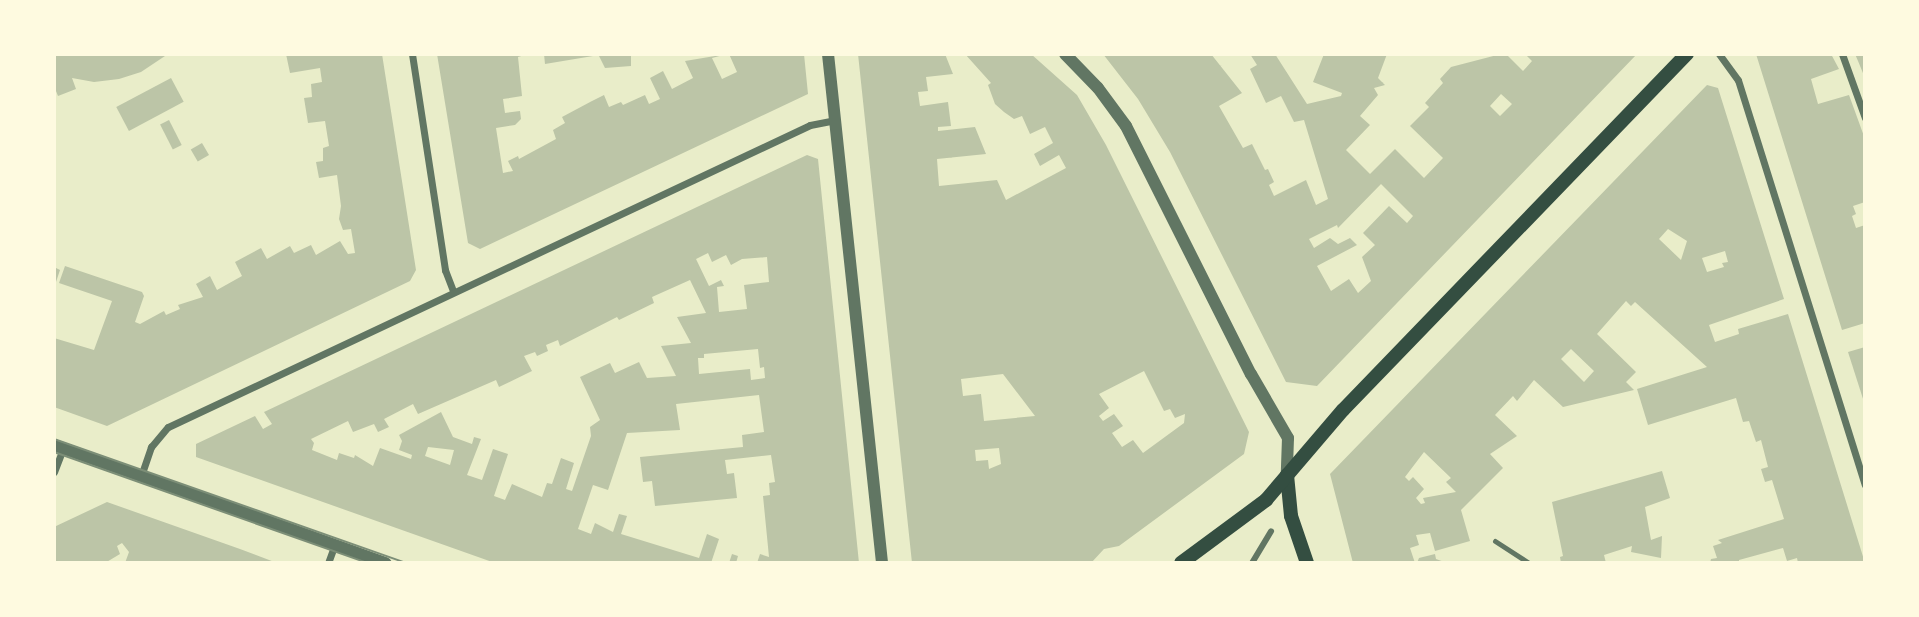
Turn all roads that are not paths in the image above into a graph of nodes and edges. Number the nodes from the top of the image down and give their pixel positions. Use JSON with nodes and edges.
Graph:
{"nodes":[{"id":1,"x":412,"y":54,"type":"edge"},
{"id":2,"x":828,"y":54,"type":"edge"},
{"id":3,"x":1065,"y":54,"type":"edge"},
{"id":4,"x":1688,"y":54,"type":"edge"},
{"id":5,"x":1719,"y":54,"type":"edge"},
{"id":6,"x":1842,"y":54,"type":"edge"},
{"id":7,"x":1865,"y":118,"type":"edge"},
{"id":8,"x":836,"y":120,"type":"junction"},
{"id":9,"x":453,"y":291,"type":"junction"},
{"id":10,"x":59,"y":447,"type":"edge"},
{"id":11,"x":54,"y":472,"type":"edge"},
{"id":12,"x":1287,"y":475,"type":"junction"},
{"id":13,"x":141,"y":476,"type":"junction"},
{"id":14,"x":1865,"y":485,"type":"edge"},
{"id":15,"x":1271,"y":531,"type":"dead end"},
{"id":16,"x":1495,"y":541,"type":"dead end"},
{"id":17,"x":335,"y":544,"type":"junction"},
{"id":18,"x":328,"y":563,"type":"edge"},
{"id":19,"x":386,"y":563,"type":"edge"},
{"id":20,"x":882,"y":563,"type":"edge"},
{"id":21,"x":1181,"y":563,"type":"edge"},
{"id":22,"x":1252,"y":563,"type":"edge"},
{"id":23,"x":1307,"y":563,"type":"edge"},
{"id":24,"x":1529,"y":563,"type":"edge"}],
"edges":[{"from":1,"to":9,"type":"street"},
{"from":2,"to":8,"type":"street"},
{"from":3,"to":12,"type":"street"},
{"from":4,"to":12,"type":"main road"},
{"from":5,"to":14,"type":"street"},
{"from":6,"to":7,"type":"street"},
{"from":8,"to":9,"type":"street"},
{"from":8,"to":20,"type":"street"},
{"from":9,"to":13,"type":"street"},
{"from":10,"to":11,"type":"street"},
{"from":10,"to":13,"type":"street"},
{"from":12,"to":21,"type":"main road"},
{"from":12,"to":23,"type":"main road"},
{"from":13,"to":17,"type":"street"},
{"from":15,"to":22,"type":"street"},
{"from":16,"to":24,"type":"lane"},
{"from":17,"to":18,"type":"street"},
{"from":17,"to":19,"type":"street"}]}
